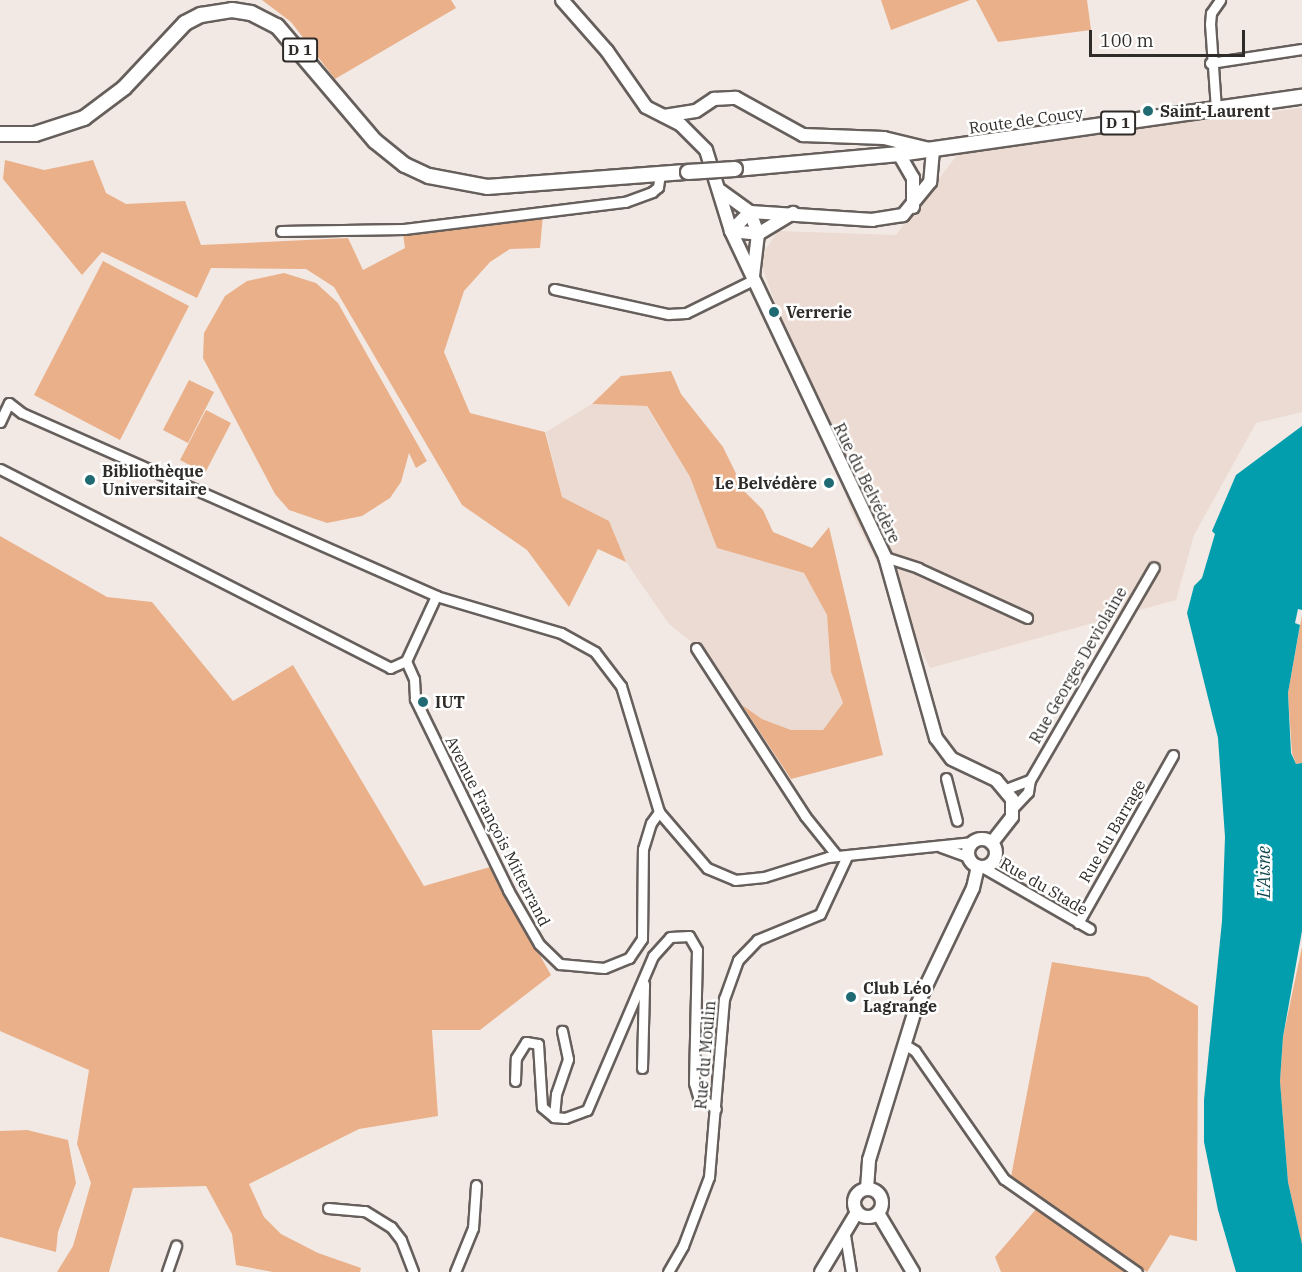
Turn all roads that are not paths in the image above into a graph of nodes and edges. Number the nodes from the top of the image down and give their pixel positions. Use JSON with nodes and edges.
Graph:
{"nodes":[{"id":1,"x":562,"y":0,"type":"edge"},
{"id":2,"x":1220,"y":0,"type":"edge"},
{"id":3,"x":1302,"y":49,"type":"edge"},
{"id":4,"x":1210,"y":63,"type":"junction"},
{"id":5,"x":1302,"y":97,"type":"edge"},
{"id":6,"x":1216,"y":109,"type":"junction"},
{"id":7,"x":696,"y":111,"type":"junction"},
{"id":8,"x":664,"y":116,"type":"junction"},
{"id":9,"x":0,"y":134,"type":"edge"},
{"id":10,"x":693,"y":134,"type":"junction"},
{"id":11,"x":933,"y":150,"type":"junction"},
{"id":12,"x":899,"y":154,"type":"junction"},
{"id":13,"x":660,"y":175,"type":"junction"},
{"id":14,"x":721,"y":191,"type":"junction"},
{"id":15,"x":913,"y":207,"type":"junction"},
{"id":16,"x":750,"y":212,"type":"junction"},
{"id":17,"x":793,"y":213,"type":"junction"},
{"id":18,"x":281,"y":231,"type":"dead end"},
{"id":19,"x":731,"y":231,"type":"junction"},
{"id":20,"x":758,"y":234,"type":"junction"},
{"id":21,"x":753,"y":280,"type":"junction"},
{"id":22,"x":554,"y":289,"type":"dead end"},
{"id":23,"x":0,"y":422,"type":"edge"},
{"id":24,"x":0,"y":469,"type":"edge"},
{"id":25,"x":885,"y":557,"type":"junction"},
{"id":26,"x":1154,"y":567,"type":"dead end"},
{"id":27,"x":436,"y":596,"type":"junction"},
{"id":28,"x":1027,"y":618,"type":"dead end"},
{"id":29,"x":696,"y":648,"type":"dead end"},
{"id":30,"x":406,"y":661,"type":"junction"},
{"id":31,"x":1173,"y":755,"type":"dead end"},
{"id":32,"x":946,"y":778,"type":"dead end"},
{"id":33,"x":1030,"y":780,"type":"junction"},
{"id":34,"x":1006,"y":789,"type":"junction"},
{"id":35,"x":1013,"y":808,"type":"junction"},
{"id":36,"x":659,"y":812,"type":"junction"},
{"id":37,"x":957,"y":821,"type":"dead end"},
{"id":38,"x":973,"y":842,"type":"junction"},
{"id":39,"x":992,"y":843,"type":"junction"},
{"id":40,"x":941,"y":847,"type":"junction"},
{"id":41,"x":837,"y":856,"type":"junction"},
{"id":42,"x":847,"y":856,"type":"junction"},
{"id":43,"x":969,"y":857,"type":"junction"},
{"id":44,"x":981,"y":868,"type":"junction"},
{"id":45,"x":1078,"y":922,"type":"junction"},
{"id":46,"x":1090,"y":929,"type":"dead end"},
{"id":47,"x":644,"y":978,"type":"junction"},
{"id":48,"x":562,"y":1031,"type":"dead end"},
{"id":49,"x":904,"y":1044,"type":"junction"},
{"id":50,"x":642,"y":1068,"type":"dead end"},
{"id":51,"x":515,"y":1082,"type":"dead end"},
{"id":52,"x":716,"y":1109,"type":"junction"},
{"id":53,"x":554,"y":1117,"type":"junction"},
{"id":54,"x":476,"y":1185,"type":"dead end"},
{"id":55,"x":867,"y":1189,"type":"junction"},
{"id":56,"x":328,"y":1208,"type":"dead end"},
{"id":57,"x":857,"y":1212,"type":"junction"},
{"id":58,"x":878,"y":1214,"type":"junction"},
{"id":59,"x":845,"y":1234,"type":"junction"},
{"id":60,"x":176,"y":1246,"type":"dead end"},
{"id":61,"x":167,"y":1272,"type":"edge"},
{"id":62,"x":413,"y":1272,"type":"edge"},
{"id":63,"x":456,"y":1272,"type":"edge"},
{"id":64,"x":668,"y":1272,"type":"edge"},
{"id":65,"x":821,"y":1272,"type":"edge"},
{"id":66,"x":851,"y":1272,"type":"edge"},
{"id":67,"x":913,"y":1272,"type":"edge"},
{"id":68,"x":1137,"y":1272,"type":"edge"}],
"edges":[{"from":1,"to":8,"type":"main road"},
{"from":2,"to":4,"type":"street"},
{"from":3,"to":4,"type":"street"},
{"from":4,"to":6,"type":"street"},
{"from":5,"to":6,"type":"main road","name":"Route de Coucy","number":"D 1"},
{"from":6,"to":11,"type":"main road","name":"Route de Coucy","number":"D 1"},
{"from":7,"to":8,"type":"main road"},
{"from":7,"to":10,"type":"main road"},
{"from":7,"to":11,"type":"main road"},
{"from":8,"to":10,"type":"main road"},
{"from":9,"to":13,"type":"main road","number":"D 1"},
{"from":10,"to":14,"type":"main road","name":"Rue du Belvédère"},
{"from":11,"to":12,"type":"main road","number":"D 1"},
{"from":11,"to":15,"type":"main road"},
{"from":12,"to":13,"type":"main road","number":"D 1","bridge":true},
{"from":12,"to":15,"type":"main road"},
{"from":13,"to":18,"type":"street"},
{"from":14,"to":16,"type":"main road"},
{"from":14,"to":19,"type":"main road","name":"Rue du Belvédère"},
{"from":15,"to":17,"type":"main road"},
{"from":16,"to":17,"type":"main road"},
{"from":16,"to":19,"type":"main road"},
{"from":16,"to":20,"type":"main road"},
{"from":17,"to":20,"type":"main road"},
{"from":19,"to":20,"type":"main road"},
{"from":19,"to":21,"type":"main road","name":"Rue du Belvédère"},
{"from":20,"to":21,"type":"main road"},
{"from":21,"to":22,"type":"street"},
{"from":21,"to":25,"type":"main road","name":"Rue du Belvédère"},
{"from":23,"to":27,"type":"street"},
{"from":24,"to":30,"type":"street"},
{"from":25,"to":28,"type":"street"},
{"from":25,"to":34,"type":"main road","name":"Rue du Belvédère"},
{"from":26,"to":33,"type":"street","name":"Rue Georges Deviolaine"},
{"from":27,"to":30,"type":"street"},
{"from":27,"to":36,"type":"street"},
{"from":29,"to":41,"type":"street"},
{"from":30,"to":36,"type":"street","name":"Avenue François Mitterrand"},
{"from":31,"to":45,"type":"street","name":"Rue du Barrage"},
{"from":32,"to":37,"type":"street"},
{"from":33,"to":34,"type":"street"},
{"from":33,"to":35,"type":"street","name":"Rue Georges Deviolaine"},
{"from":34,"to":35,"type":"main road"},
{"from":35,"to":39,"type":"main road","name":"Rue Georges Deviolaine"},
{"from":36,"to":41,"type":"street"},
{"from":38,"to":39,"type":"main road"},
{"from":38,"to":40,"type":"street"},
{"from":38,"to":43,"type":"main road"},
{"from":39,"to":44,"type":"main road"},
{"from":40,"to":42,"type":"street"},
{"from":40,"to":43,"type":"street"},
{"from":41,"to":42,"type":"street"},
{"from":42,"to":52,"type":"street","name":"Rue du Moulin"},
{"from":43,"to":44,"type":"main road"},
{"from":44,"to":45,"type":"street","name":"Rue du Stade"},
{"from":44,"to":49,"type":"main road"},
{"from":45,"to":46,"type":"street","name":"Rue du Stade"},
{"from":47,"to":50,"type":"street"},
{"from":47,"to":52,"type":"street"},
{"from":47,"to":53,"type":"street"},
{"from":48,"to":53,"type":"street"},
{"from":49,"to":55,"type":"main road"},
{"from":49,"to":68,"type":"street"},
{"from":51,"to":53,"type":"street"},
{"from":52,"to":64,"type":"street","name":"Rue du Moulin"},
{"from":54,"to":63,"type":"street"},
{"from":55,"to":57,"type":"main road"},
{"from":55,"to":58,"type":"main road"},
{"from":56,"to":62,"type":"street"},
{"from":57,"to":58,"type":"main road"},
{"from":57,"to":59,"type":"main road"},
{"from":58,"to":67,"type":"main road"},
{"from":59,"to":65,"type":"main road"},
{"from":59,"to":66,"type":"street"},
{"from":60,"to":61,"type":"street"}]}
